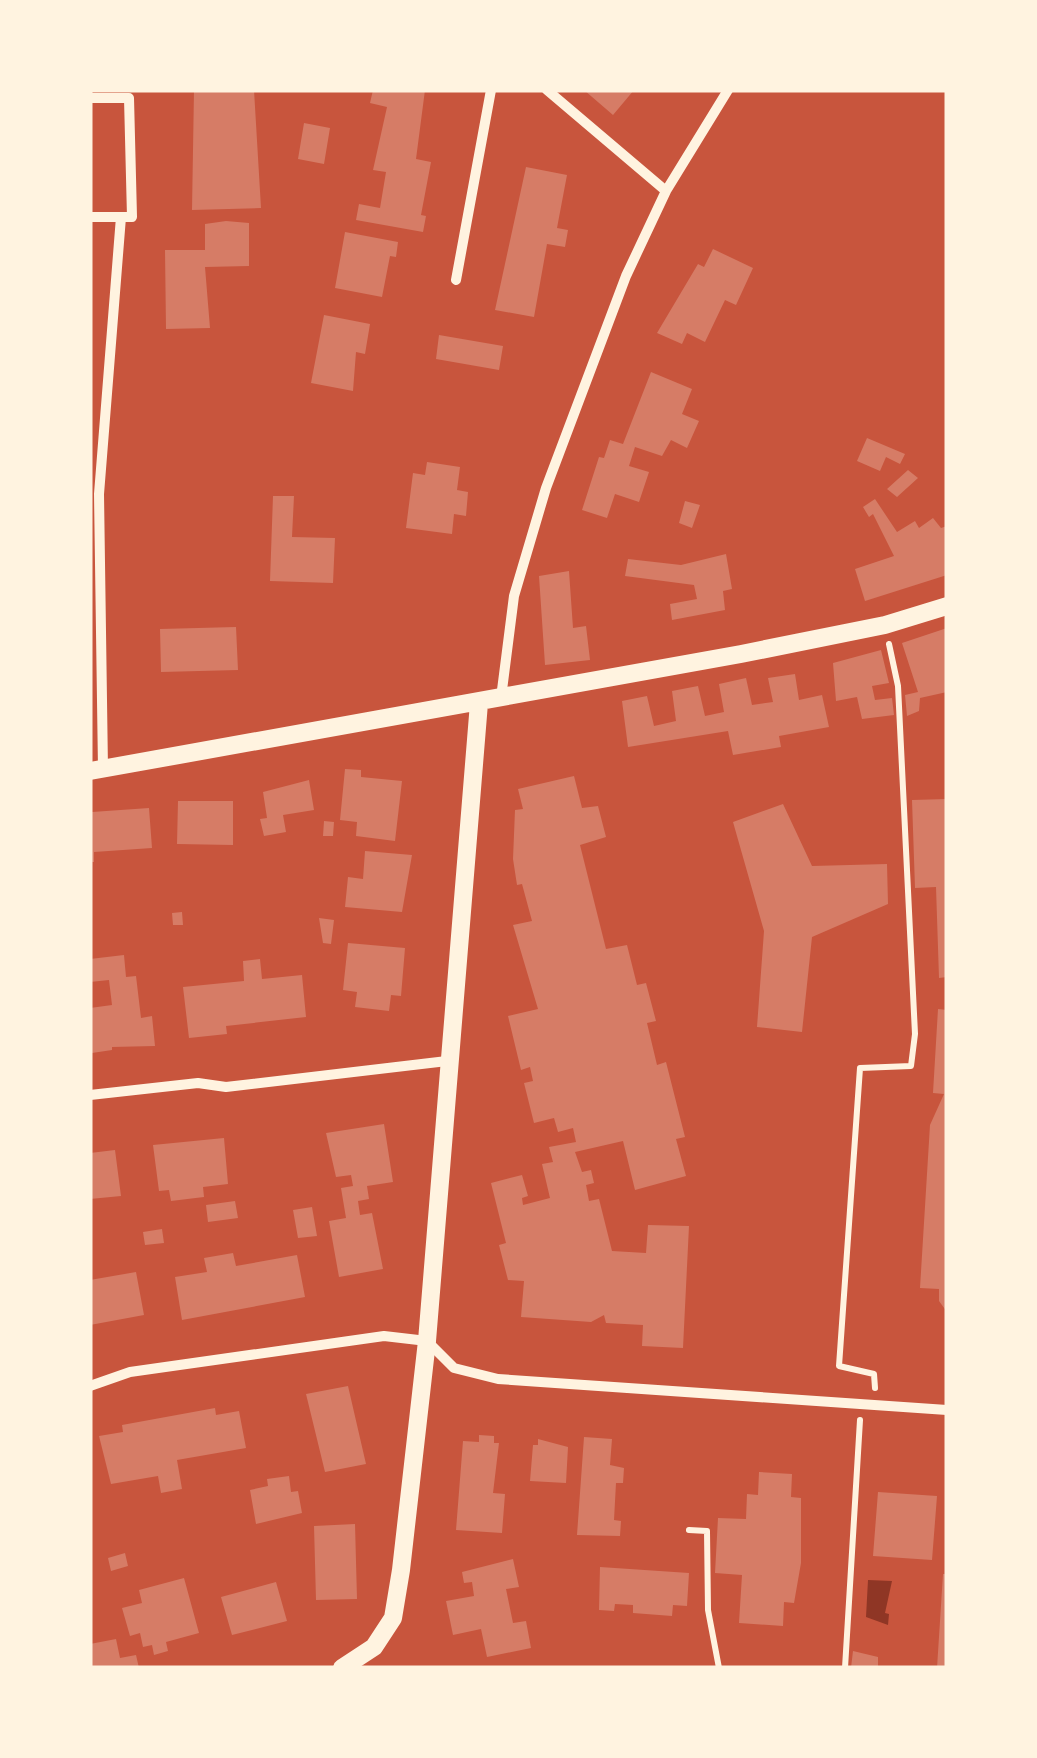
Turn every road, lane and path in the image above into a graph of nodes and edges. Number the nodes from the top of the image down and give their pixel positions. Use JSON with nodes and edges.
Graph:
{"nodes":[{"id":1,"x":491,"y":90,"type":"edge"},
{"id":2,"x":548,"y":90,"type":"edge"},
{"id":3,"x":728,"y":90,"type":"edge"},
{"id":4,"x":90,"y":98,"type":"edge"},
{"id":5,"x":666,"y":191,"type":"junction"},
{"id":6,"x":90,"y":217,"type":"edge"},
{"id":7,"x":121,"y":217,"type":"junction"},
{"id":8,"x":456,"y":280,"type":"dead end"},
{"id":9,"x":947,"y":606,"type":"edge"},
{"id":10,"x":885,"y":625,"type":"junction"},
{"id":11,"x":501,"y":699,"type":"junction"},
{"id":12,"x":479,"y":703,"type":"junction"},
{"id":13,"x":96,"y":770,"type":"edge"},
{"id":14,"x":447,"y":1061,"type":"junction"},
{"id":15,"x":90,"y":1095,"type":"edge"},
{"id":16,"x":427,"y":1341,"type":"junction"},
{"id":17,"x":90,"y":1386,"type":"edge"},
{"id":18,"x":861,"y":1404,"type":"junction"},
{"id":19,"x":875,"y":1404,"type":"junction"},
{"id":20,"x":947,"y":1410,"type":"edge"},
{"id":21,"x":689,"y":1530,"type":"dead end"},
{"id":22,"x":342,"y":1668,"type":"edge"},
{"id":23,"x":719,"y":1668,"type":"edge"},
{"id":24,"x":845,"y":1668,"type":"edge"}],
"edges":[{"from":1,"to":8,"type":"street"},
{"from":2,"to":5,"type":"street"},
{"from":3,"to":5,"type":"street"},
{"from":4,"to":7,"type":"street"},
{"from":5,"to":11,"type":"street"},
{"from":6,"to":7,"type":"street"},
{"from":7,"to":13,"type":"street"},
{"from":9,"to":10,"type":"street"},
{"from":10,"to":11,"type":"street"},
{"from":10,"to":19,"type":"path"},
{"from":11,"to":12,"type":"street"},
{"from":12,"to":13,"type":"street"},
{"from":12,"to":14,"type":"street"},
{"from":14,"to":15,"type":"street"},
{"from":14,"to":16,"type":"street"},
{"from":16,"to":17,"type":"street"},
{"from":16,"to":18,"type":"street"},
{"from":16,"to":22,"type":"street"},
{"from":18,"to":19,"type":"street"},
{"from":18,"to":24,"type":"path"},
{"from":19,"to":20,"type":"street"},
{"from":21,"to":23,"type":"path"}]}
